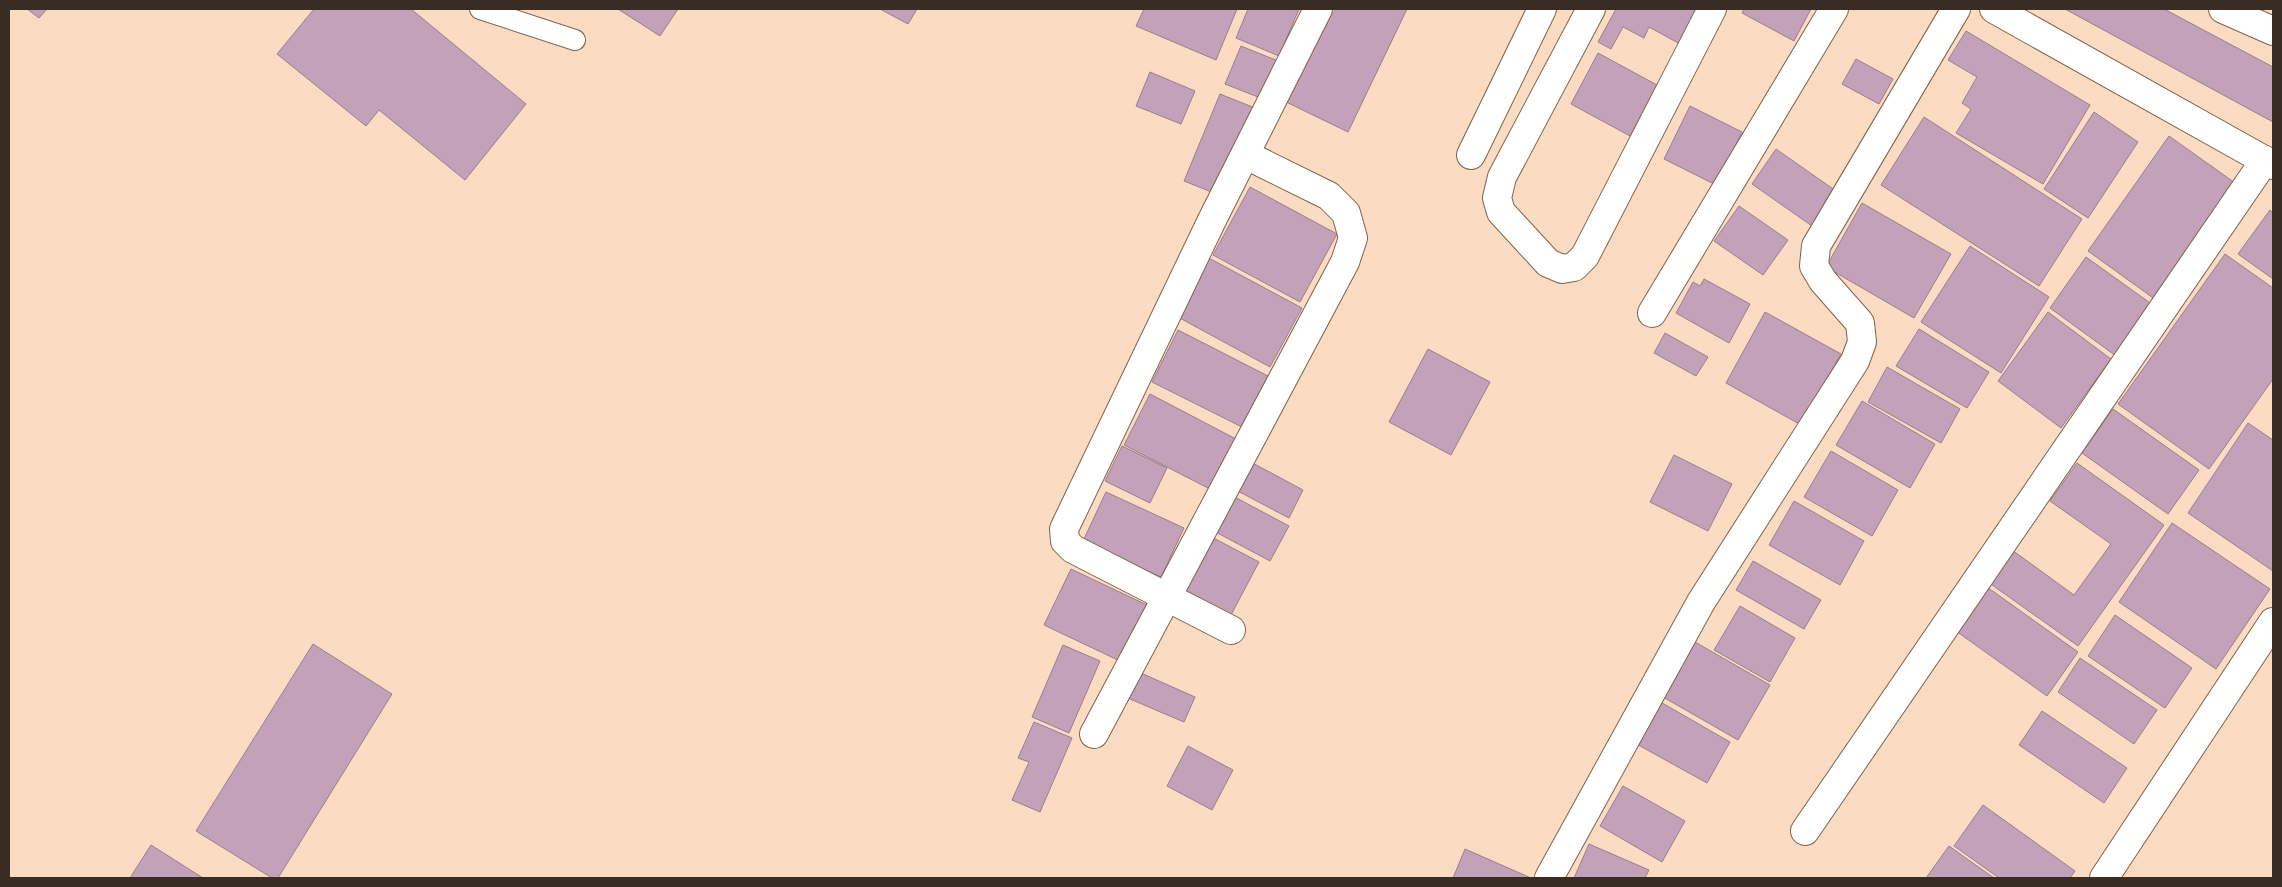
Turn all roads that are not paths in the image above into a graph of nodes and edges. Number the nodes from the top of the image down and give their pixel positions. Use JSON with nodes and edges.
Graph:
{"nodes":[{"id":1,"x":480,"y":9,"type":"edge"},
{"id":2,"x":1318,"y":9,"type":"edge"},
{"id":3,"x":1542,"y":9,"type":"edge"},
{"id":4,"x":1591,"y":9,"type":"edge"},
{"id":5,"x":1712,"y":9,"type":"edge"},
{"id":6,"x":1834,"y":9,"type":"edge"},
{"id":7,"x":1956,"y":9,"type":"edge"},
{"id":8,"x":1994,"y":9,"type":"edge"},
{"id":9,"x":2223,"y":9,"type":"edge"},
{"id":10,"x":2273,"y":31,"type":"edge"},
{"id":11,"x":575,"y":40,"type":"dead end"},
{"id":12,"x":1246,"y":155,"type":"junction"},
{"id":13,"x":1471,"y":156,"type":"dead end"},
{"id":14,"x":2269,"y":163,"type":"edge"},
{"id":15,"x":1652,"y":312,"type":"dead end"},
{"id":16,"x":1167,"y":596,"type":"junction"},
{"id":17,"x":2273,"y":622,"type":"edge"},
{"id":18,"x":1232,"y":630,"type":"dead end"},
{"id":19,"x":1094,"y":734,"type":"dead end"},
{"id":20,"x":1805,"y":831,"type":"dead end"},
{"id":21,"x":1549,"y":878,"type":"edge"},
{"id":22,"x":2104,"y":878,"type":"edge"}],
"edges":[{"from":1,"to":11,"type":"lane"},
{"from":2,"to":12,"type":"street"},
{"from":3,"to":13,"type":"street"},
{"from":4,"to":5,"type":"street"},
{"from":6,"to":15,"type":"street"},
{"from":7,"to":21,"type":"street"},
{"from":8,"to":14,"type":"street"},
{"from":9,"to":10,"type":"street"},
{"from":12,"to":16,"type":"street"},
{"from":12,"to":16,"type":"street"},
{"from":14,"to":20,"type":"street"},
{"from":16,"to":18,"type":"street"},
{"from":16,"to":19,"type":"street"},
{"from":17,"to":22,"type":"street"}]}
